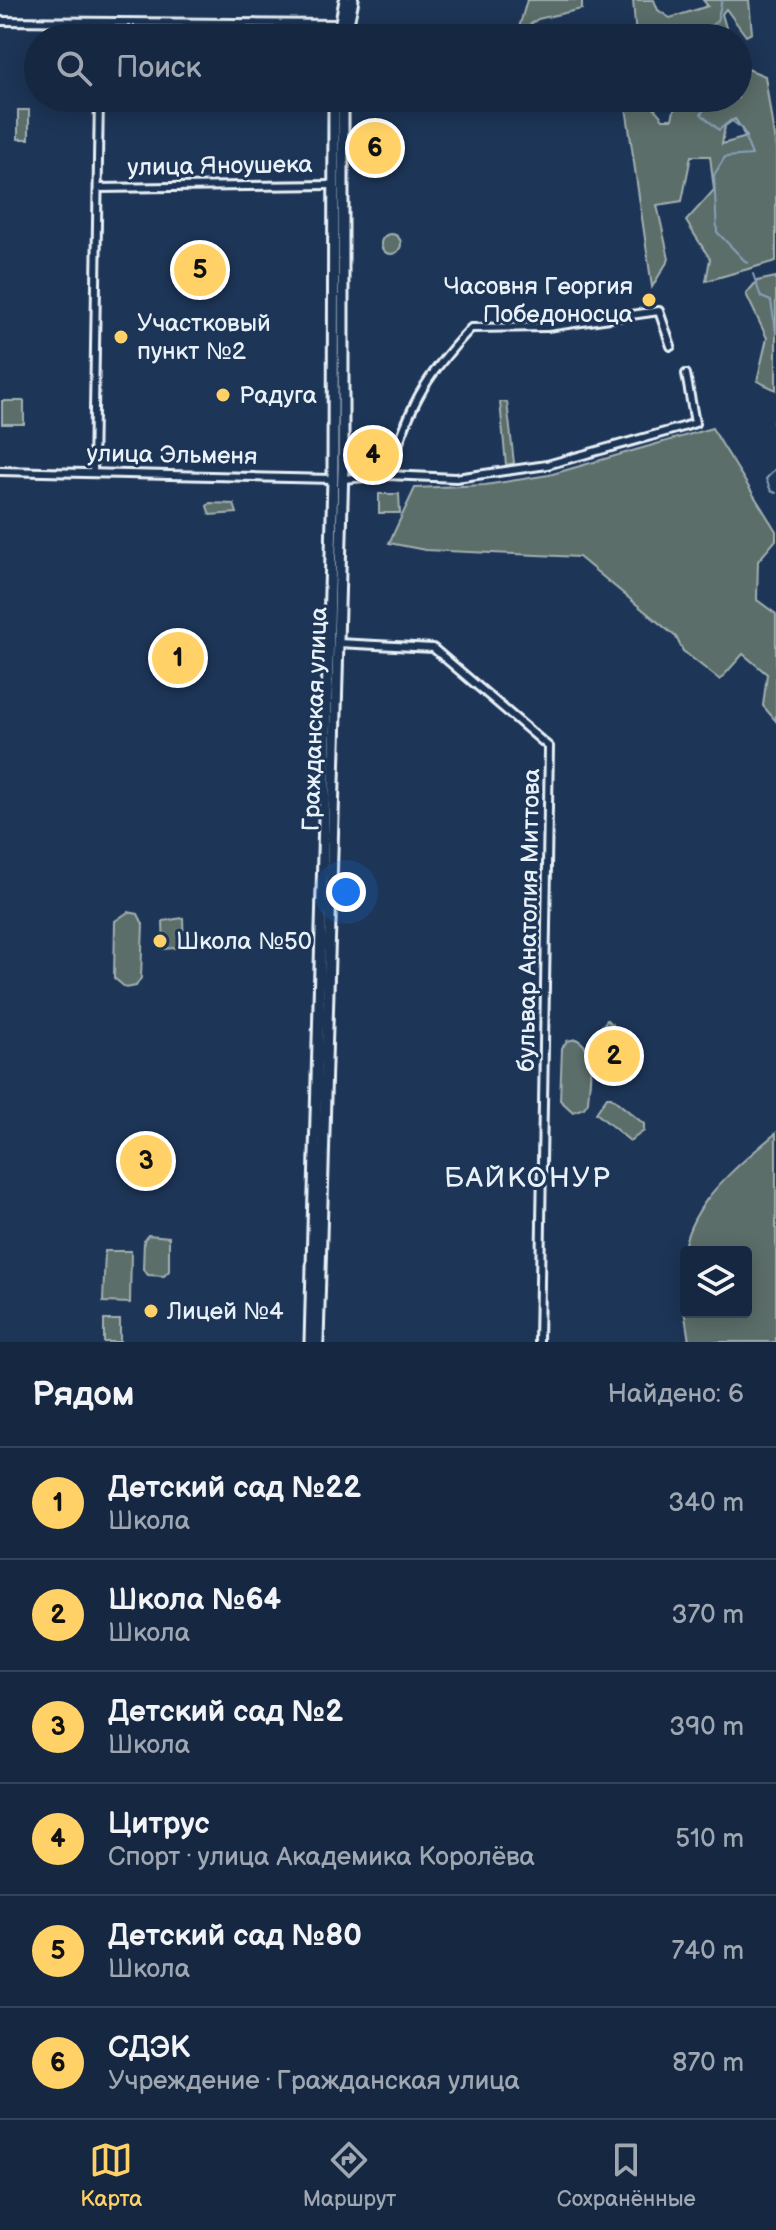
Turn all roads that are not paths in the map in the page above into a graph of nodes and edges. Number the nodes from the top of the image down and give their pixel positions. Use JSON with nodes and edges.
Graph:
{"nodes":[{"id":1,"x":345,"y":0,"type":"edge"},
{"id":2,"x":353,"y":0,"type":"edge"},
{"id":3,"x":0,"y":21,"type":"edge"},
{"id":4,"x":100,"y":22,"type":"joint"},
{"id":5,"x":344,"y":24,"type":"junction"},
{"id":6,"x":99,"y":112,"type":"edge"},
{"id":7,"x":335,"y":112,"type":"edge"},
{"id":8,"x":342,"y":112,"type":"edge"},
{"id":9,"x":338,"y":185,"type":"junction"},
{"id":10,"x":98,"y":188,"type":"junction"},
{"id":11,"x":671,"y":346,"type":"dead end"},
{"id":12,"x":686,"y":374,"type":"dead end"},
{"id":13,"x":0,"y":471,"type":"edge"},
{"id":14,"x":93,"y":473,"type":"junction"},
{"id":15,"x":388,"y":475,"type":"junction"},
{"id":16,"x":338,"y":479,"type":"junction"},
{"id":17,"x":338,"y":643,"type":"junction"},
{"id":18,"x":327,"y":866,"type":"junction"},
{"id":19,"x":318,"y":1219,"type":"junction"},
{"id":20,"x":310,"y":1342,"type":"edge"},
{"id":21,"x":318,"y":1342,"type":"edge"},
{"id":22,"x":539,"y":1342,"type":"edge"}],
"edges":[{"from":1,"to":5,"type":"main road"},
{"from":2,"to":5,"type":"main road"},
{"from":3,"to":4,"type":"street"},
{"from":4,"to":5,"type":"street"},
{"from":6,"to":10,"type":"street"},
{"from":7,"to":9,"type":"main road","name":"Гражданская улица"},
{"from":8,"to":9,"type":"main road","name":"Гражданская улица"},
{"from":9,"to":10,"type":"street","name":"улица Яноушека"},
{"from":9,"to":16,"type":"main road","name":"Гражданская улица"},
{"from":10,"to":14,"type":"street"},
{"from":11,"to":15,"type":"street"},
{"from":12,"to":15,"type":"street","name":"улица Эльменя"},
{"from":13,"to":14,"type":"street","name":"улица Эльменя"},
{"from":14,"to":16,"type":"street","name":"улица Эльменя"},
{"from":15,"to":16,"type":"street","name":"улица Эльменя"},
{"from":16,"to":17,"type":"main road","name":"Гражданская улица"},
{"from":16,"to":18,"type":"main road","name":"Гражданская улица"},
{"from":17,"to":18,"type":"main road","name":"Гражданская улица"},
{"from":17,"to":22,"type":"street","name":"бульвар Анатолия Миттова"},
{"from":18,"to":19,"type":"main road","name":"Гражданская улица"},
{"from":19,"to":20,"type":"main road","name":"Гражданская улица"},
{"from":19,"to":21,"type":"main road","name":"Гражданская улица"}]}
